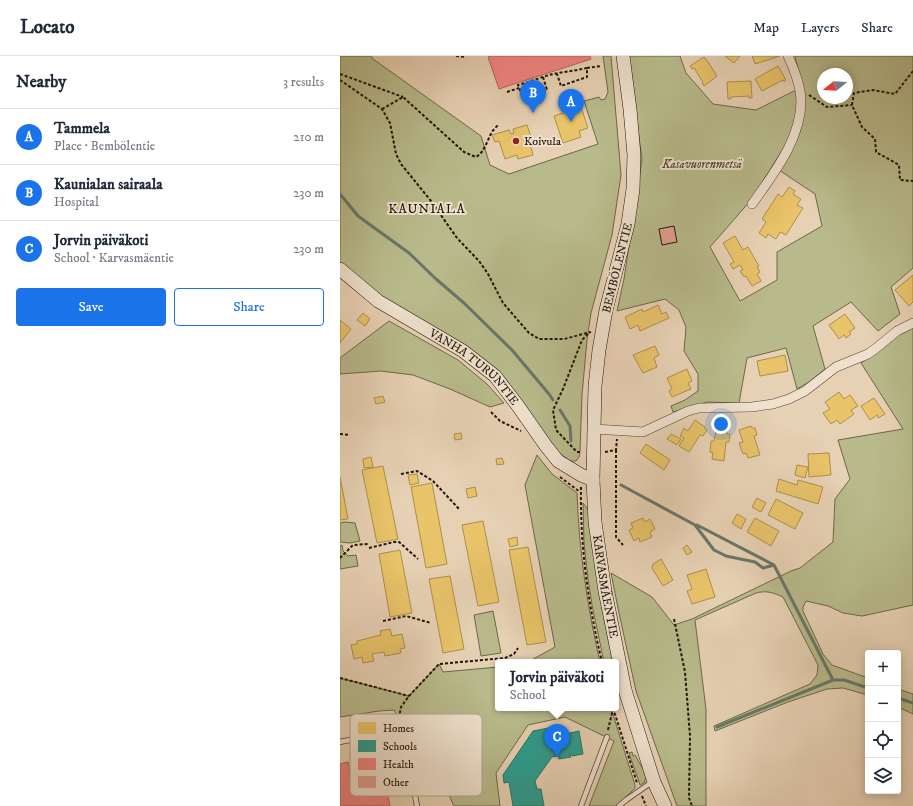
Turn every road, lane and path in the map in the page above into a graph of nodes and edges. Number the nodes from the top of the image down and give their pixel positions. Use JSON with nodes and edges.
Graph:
{"nodes":[{"id":1,"x":456,"y":56,"type":"edge"},
{"id":2,"x":623,"y":56,"type":"edge"},
{"id":3,"x":788,"y":56,"type":"edge"},
{"id":4,"x":466,"y":57,"type":"dead end"},
{"id":5,"x":601,"y":66,"type":"dead end"},
{"id":6,"x":587,"y":68,"type":"junction"},
{"id":7,"x":913,"y":71,"type":"edge"},
{"id":8,"x":340,"y":74,"type":"edge"},
{"id":9,"x":557,"y":74,"type":"junction"},
{"id":10,"x":543,"y":77,"type":"junction"},
{"id":11,"x":537,"y":79,"type":"junction"},
{"id":12,"x":340,"y":80,"type":"edge"},
{"id":13,"x":530,"y":82,"type":"junction"},
{"id":14,"x":519,"y":88,"type":"junction"},
{"id":15,"x":799,"y":88,"type":"junction"},
{"id":16,"x":532,"y":89,"type":"junction"},
{"id":17,"x":507,"y":92,"type":"dead end"},
{"id":18,"x":534,"y":94,"type":"junction"},
{"id":19,"x":403,"y":97,"type":"junction"},
{"id":20,"x":852,"y":105,"type":"junction"},
{"id":21,"x":382,"y":109,"type":"junction"},
{"id":22,"x":499,"y":124,"type":"dead end"},
{"id":23,"x":913,"y":181,"type":"edge"},
{"id":24,"x":752,"y":204,"type":"dead end"},
{"id":25,"x":340,"y":269,"type":"edge"},
{"id":26,"x":913,"y":323,"type":"edge"},
{"id":27,"x":491,"y":412,"type":"dead end"},
{"id":28,"x":594,"y":429,"type":"junction"},
{"id":29,"x":618,"y":431,"type":"junction"},
{"id":30,"x":523,"y":432,"type":"dead end"},
{"id":31,"x":340,"y":434,"type":"edge"},
{"id":32,"x":350,"y":435,"type":"dead end"},
{"id":33,"x":616,"y":450,"type":"junction"},
{"id":34,"x":580,"y":452,"type":"dead end"},
{"id":35,"x":602,"y":453,"type":"dead end"},
{"id":36,"x":556,"y":472,"type":"dead end"},
{"id":37,"x":401,"y":474,"type":"dead end"},
{"id":38,"x":593,"y":480,"type":"junction"},
{"id":39,"x":580,"y":492,"type":"dead end"},
{"id":40,"x":459,"y":510,"type":"dead end"},
{"id":41,"x":623,"y":545,"type":"dead end"},
{"id":42,"x":340,"y":558,"type":"edge"},
{"id":43,"x":418,"y":559,"type":"dead end"},
{"id":44,"x":674,"y":619,"type":"dead end"},
{"id":45,"x":382,"y":621,"type":"dead end"},
{"id":46,"x":431,"y":623,"type":"dead end"},
{"id":47,"x":518,"y":648,"type":"dead end"},
{"id":48,"x":619,"y":659,"type":"edge"},
{"id":49,"x":619,"y":660,"type":"edge"},
{"id":50,"x":340,"y":678,"type":"edge"},
{"id":51,"x":409,"y":696,"type":"junction"},
{"id":52,"x":612,"y":711,"type":"edge"},
{"id":53,"x":614,"y":711,"type":"edge"},
{"id":54,"x":400,"y":714,"type":"edge"},
{"id":55,"x":607,"y":737,"type":"joint"},
{"id":56,"x":350,"y":740,"type":"edge"},
{"id":57,"x":340,"y":742,"type":"edge"},
{"id":58,"x":654,"y":782,"type":"junction"},
{"id":59,"x":640,"y":790,"type":"junction"},
{"id":60,"x":415,"y":796,"type":"edge"},
{"id":61,"x":627,"y":799,"type":"junction"},
{"id":62,"x":417,"y":806,"type":"edge"},
{"id":63,"x":581,"y":806,"type":"edge"},
{"id":64,"x":619,"y":806,"type":"edge"},
{"id":65,"x":629,"y":806,"type":"edge"},
{"id":66,"x":646,"y":806,"type":"edge"},
{"id":67,"x":664,"y":806,"type":"edge"},
{"id":68,"x":692,"y":806,"type":"edge"}],
"edges":[{"from":1,"to":4,"type":"path"},
{"from":2,"to":28,"type":"main road","name":"BEMBÖLENTIE"},
{"from":3,"to":15,"type":"street"},
{"from":5,"to":6,"type":"path"},
{"from":6,"to":9,"type":"path"},
{"from":6,"to":9,"type":"path"},
{"from":7,"to":20,"type":"path"},
{"from":8,"to":19,"type":"path"},
{"from":9,"to":10,"type":"path"},
{"from":10,"to":11,"type":"path"},
{"from":10,"to":18,"type":"path"},
{"from":11,"to":13,"type":"path"},
{"from":11,"to":16,"type":"path"},
{"from":12,"to":21,"type":"path"},
{"from":13,"to":14,"type":"path"},
{"from":13,"to":16,"type":"path"},
{"from":14,"to":17,"type":"path"},
{"from":14,"to":18,"type":"path"},
{"from":15,"to":20,"type":"path"},
{"from":15,"to":24,"type":"street"},
{"from":16,"to":18,"type":"path"},
{"from":19,"to":21,"type":"path"},
{"from":19,"to":22,"type":"path"},
{"from":20,"to":23,"type":"path"},
{"from":21,"to":34,"type":"path"},
{"from":25,"to":38,"type":"main road","name":"VANHA TURUNTIE"},
{"from":26,"to":29,"type":"street"},
{"from":27,"to":30,"type":"path"},
{"from":28,"to":29,"type":"street"},
{"from":28,"to":38,"type":"main road","name":"BEMBÖLENTIE"},
{"from":29,"to":33,"type":"path"},
{"from":31,"to":32,"type":"path"},
{"from":33,"to":35,"type":"path"},
{"from":33,"to":41,"type":"path"},
{"from":36,"to":39,"type":"path"},
{"from":37,"to":40,"type":"path"},
{"from":38,"to":48,"type":"main road","name":"KARVASMÄENTIE"},
{"from":42,"to":43,"type":"path"},
{"from":44,"to":68,"type":"path"},
{"from":45,"to":46,"type":"path"},
{"from":47,"to":51,"type":"path"},
{"from":49,"to":58,"type":"main road","name":"KARVASMÄENTIE"},
{"from":50,"to":51,"type":"path"},
{"from":51,"to":54,"type":"path"},
{"from":52,"to":55,"type":"path"},
{"from":53,"to":59,"type":"path"},
{"from":55,"to":63,"type":"lane"},
{"from":56,"to":57,"type":"lane"},
{"from":58,"to":59,"type":"lane"},
{"from":58,"to":67,"type":"main road","name":"KARVASMÄENTIE"},
{"from":59,"to":61,"type":"lane"},
{"from":59,"to":66,"type":"path"},
{"from":60,"to":62,"type":"lane"},
{"from":61,"to":64,"type":"lane"},
{"from":61,"to":65,"type":"lane"}]}
